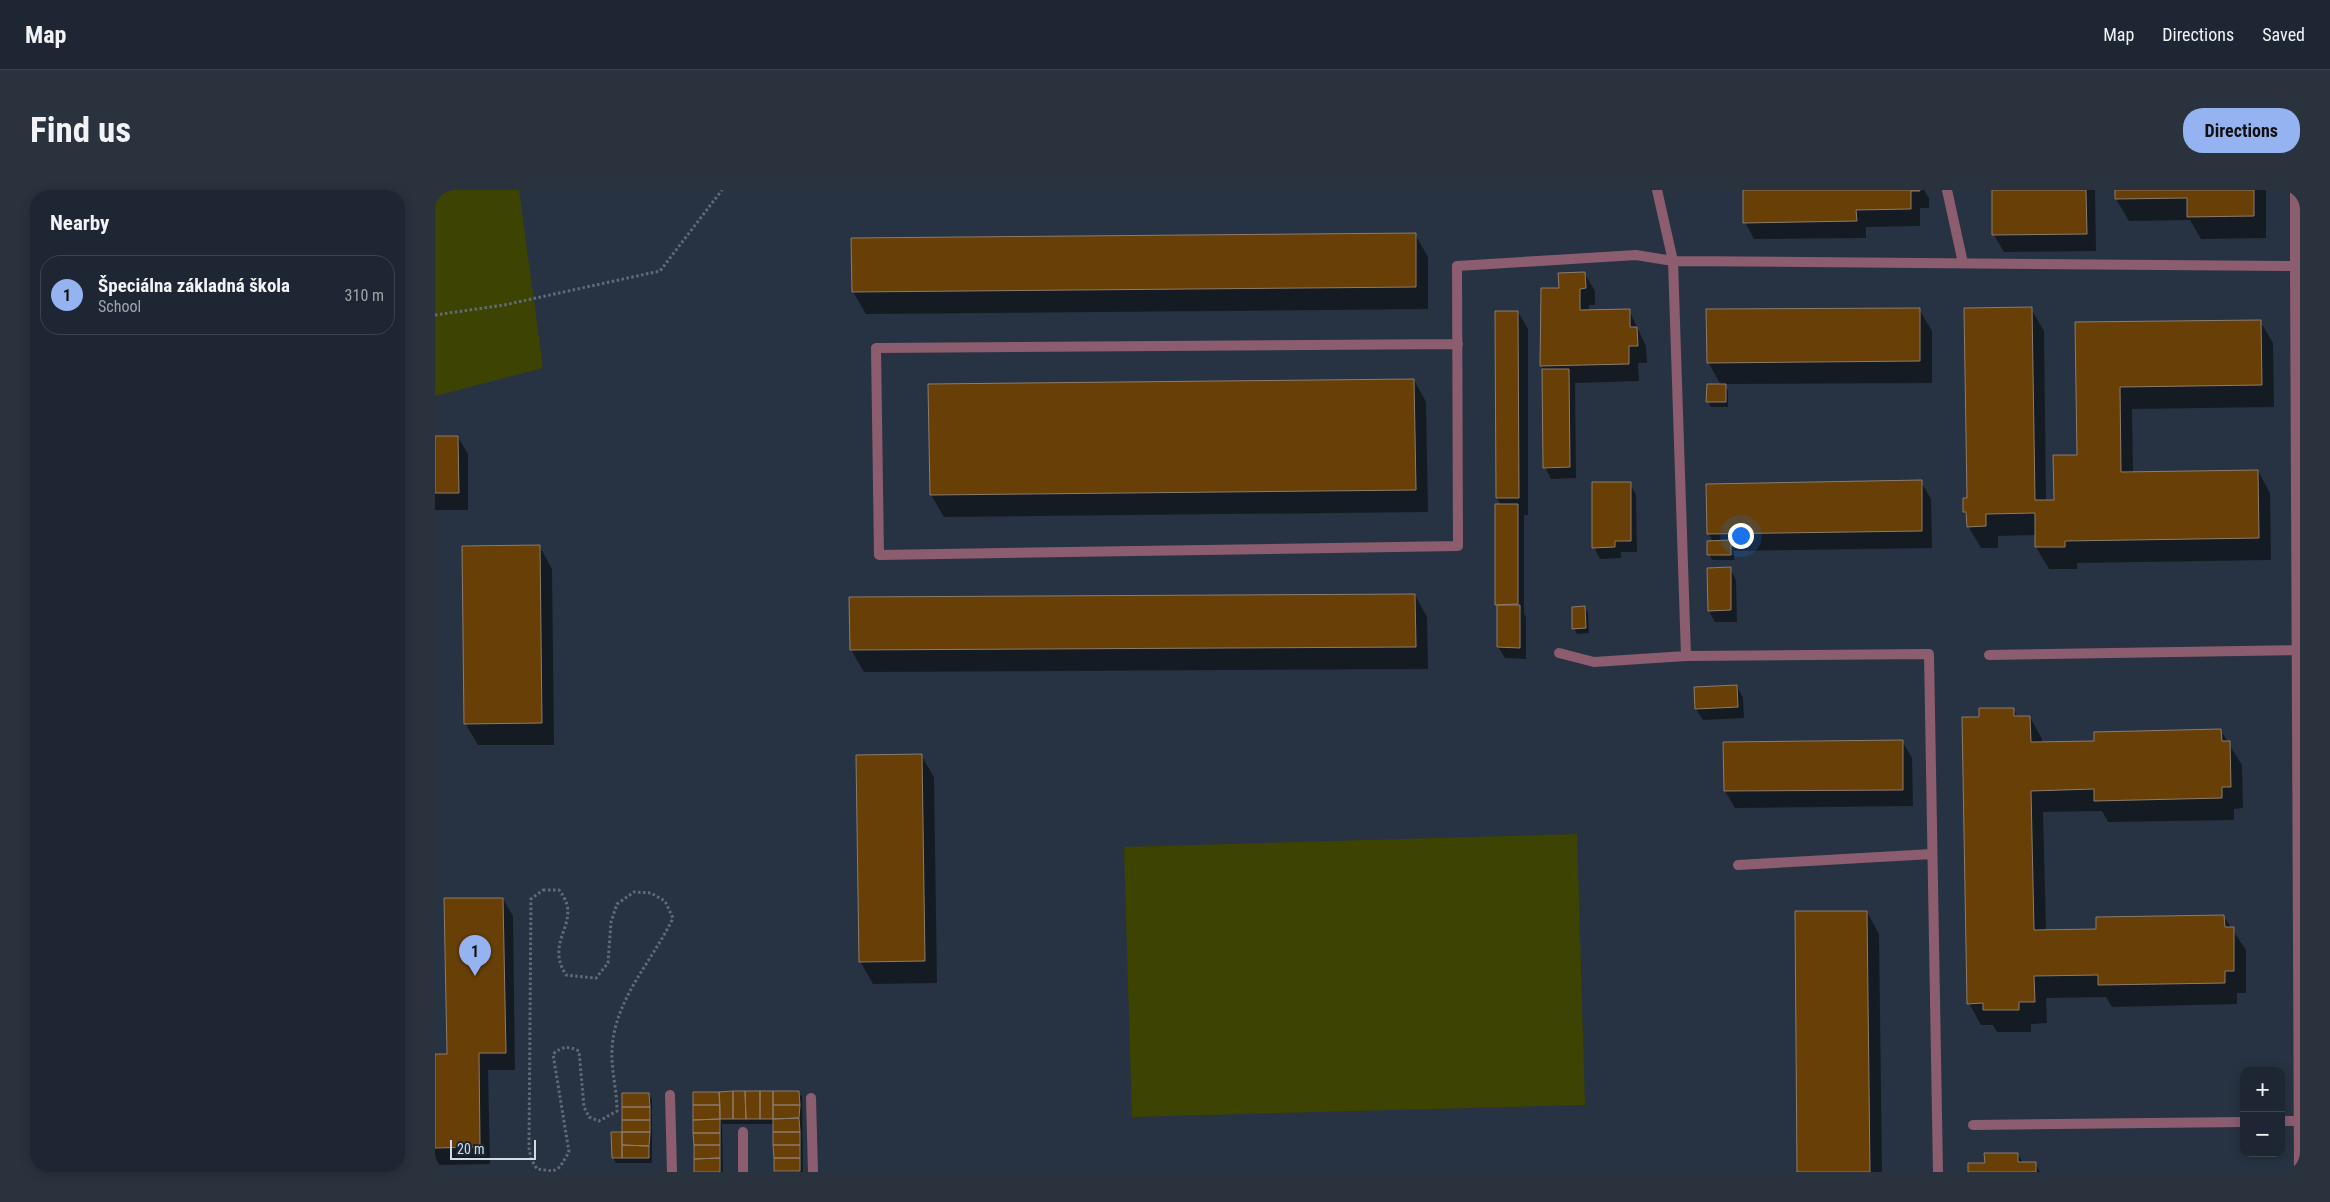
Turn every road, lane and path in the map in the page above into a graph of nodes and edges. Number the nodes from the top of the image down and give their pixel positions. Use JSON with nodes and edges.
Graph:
{"nodes":[{"id":1,"x":722,"y":190,"type":"edge"},
{"id":2,"x":1657,"y":190,"type":"edge"},
{"id":3,"x":1947,"y":190,"type":"edge"},
{"id":4,"x":2295,"y":190,"type":"edge"},
{"id":5,"x":1673,"y":261,"type":"junction"},
{"id":6,"x":1963,"y":264,"type":"junction"},
{"id":7,"x":2298,"y":266,"type":"edge"},
{"id":8,"x":435,"y":315,"type":"edge"},
{"id":9,"x":1458,"y":344,"type":"junction"},
{"id":10,"x":2297,"y":650,"type":"junction"},
{"id":11,"x":1559,"y":652,"type":"dead end"},
{"id":12,"x":1989,"y":655,"type":"dead end"},
{"id":13,"x":1686,"y":656,"type":"junction"},
{"id":14,"x":1932,"y":854,"type":"junction"},
{"id":15,"x":1738,"y":865,"type":"dead end"},
{"id":16,"x":670,"y":1095,"type":"dead end"},
{"id":17,"x":811,"y":1098,"type":"dead end"},
{"id":18,"x":2285,"y":1121,"type":"edge"},
{"id":19,"x":2299,"y":1121,"type":"junction"},
{"id":20,"x":2240,"y":1122,"type":"edge"},
{"id":21,"x":1973,"y":1126,"type":"dead end"},
{"id":22,"x":743,"y":1132,"type":"dead end"},
{"id":23,"x":529,"y":1148,"type":"joint"},
{"id":24,"x":672,"y":1172,"type":"edge"},
{"id":25,"x":743,"y":1172,"type":"edge"},
{"id":26,"x":813,"y":1172,"type":"edge"},
{"id":27,"x":1938,"y":1172,"type":"edge"},
{"id":28,"x":2299,"y":1172,"type":"edge"}],
"edges":[{"from":1,"to":8,"type":"path"},
{"from":2,"to":5,"type":"lane"},
{"from":3,"to":6,"type":"lane"},
{"from":4,"to":7,"type":"lane"},
{"from":5,"to":6,"type":"lane"},
{"from":5,"to":9,"type":"lane"},
{"from":5,"to":13,"type":"lane"},
{"from":6,"to":7,"type":"lane"},
{"from":7,"to":10,"type":"lane"},
{"from":9,"to":9,"type":"lane"},
{"from":10,"to":12,"type":"lane"},
{"from":10,"to":19,"type":"lane"},
{"from":11,"to":13,"type":"lane"},
{"from":13,"to":14,"type":"lane"},
{"from":14,"to":15,"type":"lane"},
{"from":14,"to":27,"type":"lane"},
{"from":16,"to":24,"type":"lane"},
{"from":17,"to":26,"type":"lane"},
{"from":18,"to":19,"type":"lane"},
{"from":19,"to":28,"type":"lane"},
{"from":20,"to":21,"type":"lane"},
{"from":22,"to":25,"type":"lane"},
{"from":23,"to":23,"type":"path"}]}
